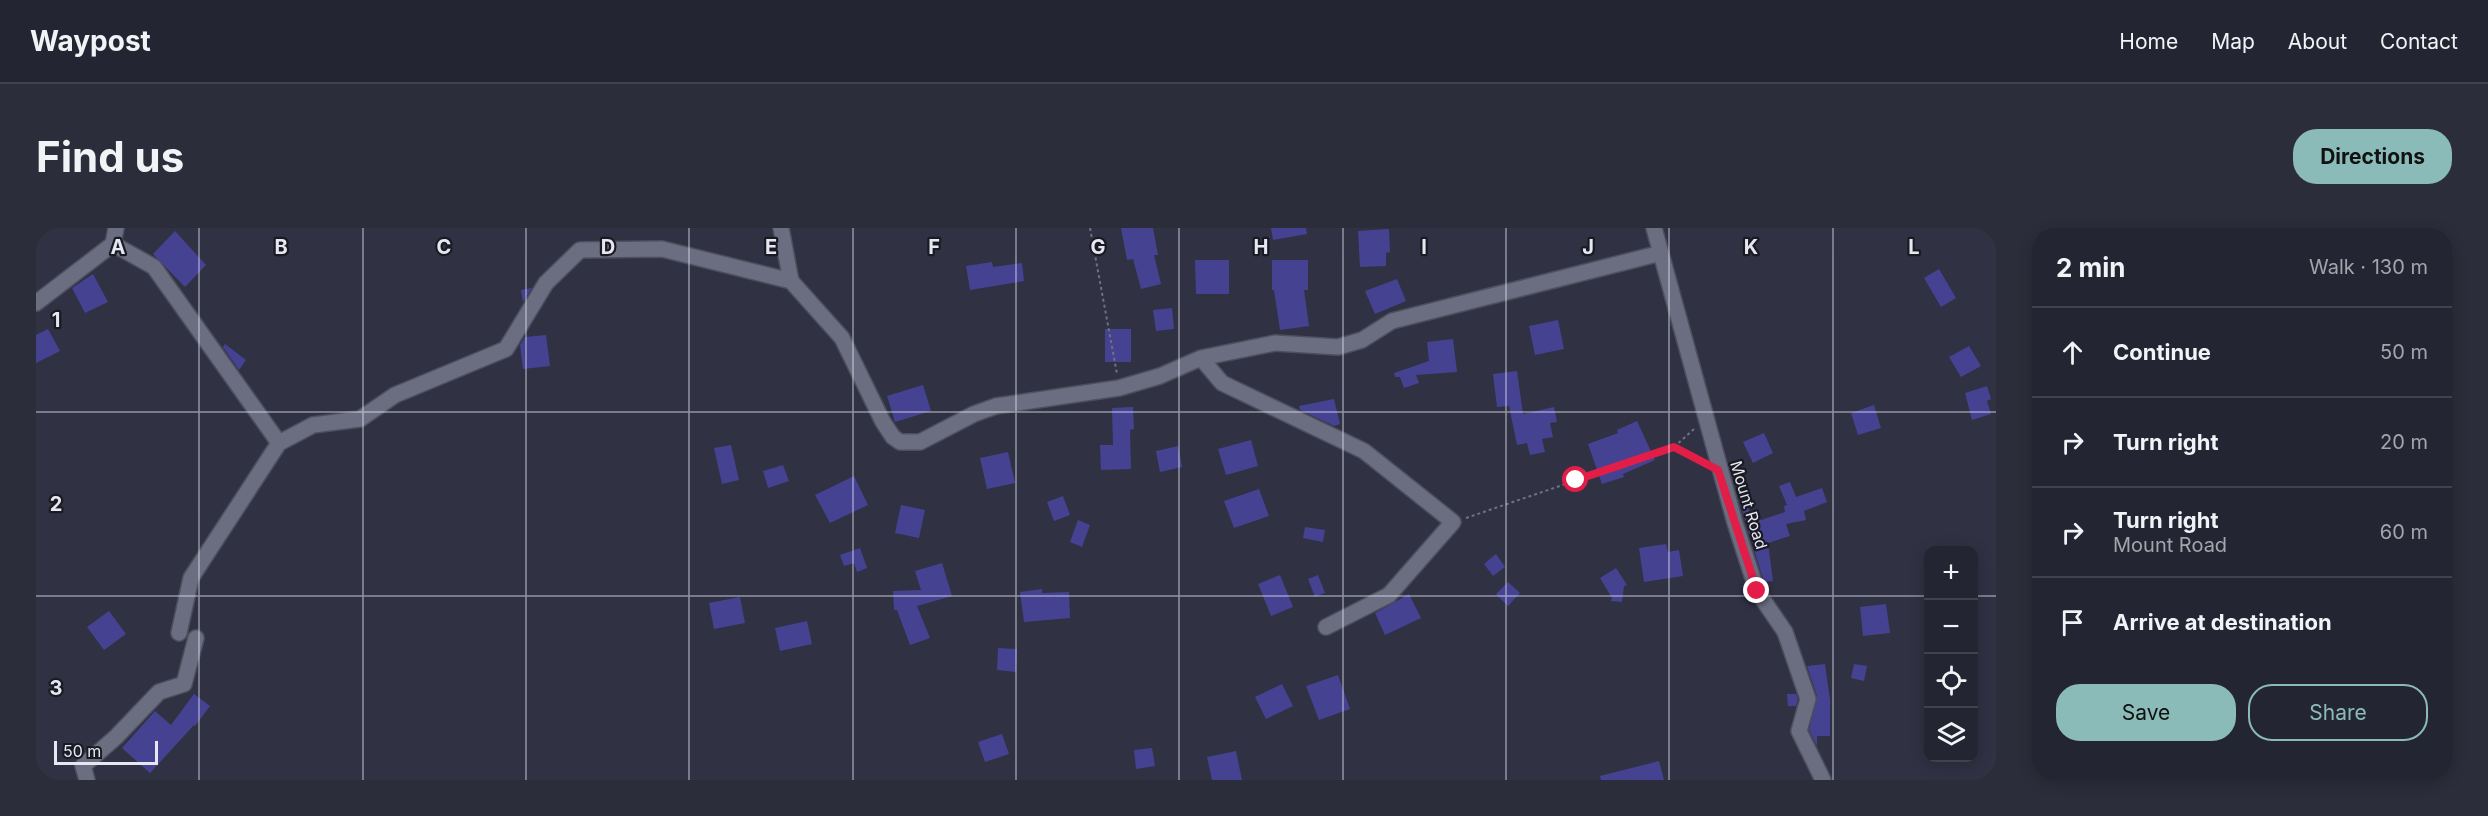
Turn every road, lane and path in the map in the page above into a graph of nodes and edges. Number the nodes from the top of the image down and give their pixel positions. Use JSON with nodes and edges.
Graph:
{"nodes":[{"id":1,"x":116,"y":228,"type":"edge"},
{"id":2,"x":781,"y":228,"type":"edge"},
{"id":3,"x":1090,"y":228,"type":"edge"},
{"id":4,"x":1654,"y":228,"type":"edge"},
{"id":5,"x":113,"y":244,"type":"junction"},
{"id":6,"x":1661,"y":253,"type":"junction"},
{"id":7,"x":791,"y":281,"type":"junction"},
{"id":8,"x":36,"y":303,"type":"edge"},
{"id":9,"x":1201,"y":358,"type":"junction"},
{"id":10,"x":1119,"y":388,"type":"junction"},
{"id":11,"x":1705,"y":419,"type":"junction"},
{"id":12,"x":279,"y":443,"type":"junction"},
{"id":13,"x":1674,"y":447,"type":"junction"},
{"id":14,"x":1718,"y":470,"type":"junction"},
{"id":15,"x":1453,"y":522,"type":"junction"},
{"id":16,"x":1326,"y":627,"type":"dead end"},
{"id":17,"x":179,"y":633,"type":"dead end"},
{"id":18,"x":196,"y":638,"type":"dead end"},
{"id":19,"x":87,"y":780,"type":"edge"},
{"id":20,"x":1823,"y":780,"type":"edge"}],
"edges":[{"from":1,"to":5,"type":"street"},
{"from":2,"to":7,"type":"street"},
{"from":3,"to":10,"type":"path"},
{"from":4,"to":6,"type":"street","name":"Mount Road"},
{"from":5,"to":8,"type":"street"},
{"from":5,"to":12,"type":"street"},
{"from":6,"to":9,"type":"street"},
{"from":6,"to":11,"type":"street","name":"Mount Road"},
{"from":7,"to":10,"type":"street"},
{"from":7,"to":12,"type":"street"},
{"from":9,"to":10,"type":"street"},
{"from":9,"to":15,"type":"street"},
{"from":11,"to":13,"type":"path"},
{"from":11,"to":14,"type":"street","name":"Mount Road"},
{"from":12,"to":17,"type":"street"},
{"from":13,"to":14,"type":"path"},
{"from":13,"to":15,"type":"path"},
{"from":14,"to":20,"type":"street","name":"Mount Road"},
{"from":15,"to":16,"type":"street"},
{"from":18,"to":19,"type":"street"}]}
